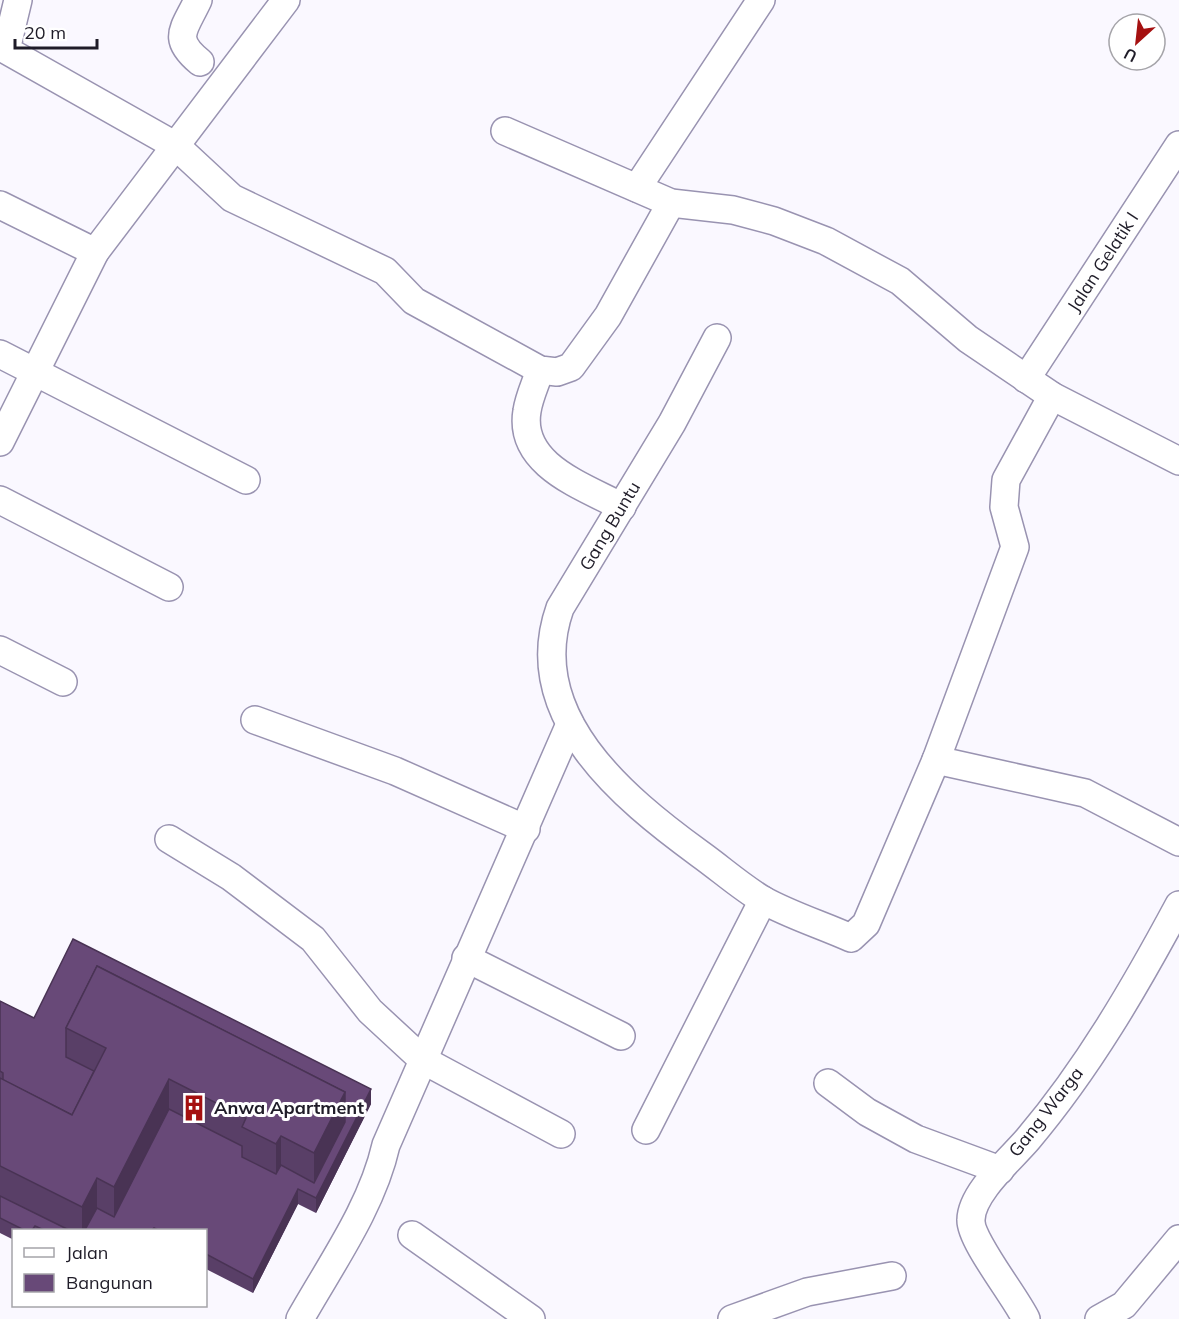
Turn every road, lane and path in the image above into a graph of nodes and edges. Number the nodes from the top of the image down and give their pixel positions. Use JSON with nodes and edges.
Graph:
{"nodes":[{"id":1,"x":18,"y":0,"type":"edge"},
{"id":2,"x":198,"y":0,"type":"edge"},
{"id":3,"x":286,"y":0,"type":"edge"},
{"id":4,"x":760,"y":0,"type":"edge"},
{"id":5,"x":200,"y":62,"type":"dead end"},
{"id":6,"x":505,"y":131,"type":"dead end"},
{"id":7,"x":1179,"y":145,"type":"edge"},
{"id":8,"x":176,"y":146,"type":"junction"},
{"id":9,"x":637,"y":188,"type":"junction"},
{"id":10,"x":671,"y":203,"type":"junction"},
{"id":11,"x":0,"y":205,"type":"edge"},
{"id":12,"x":95,"y":252,"type":"junction"},
{"id":13,"x":717,"y":338,"type":"dead end"},
{"id":14,"x":0,"y":354,"type":"edge"},
{"id":15,"x":540,"y":370,"type":"junction"},
{"id":16,"x":35,"y":372,"type":"junction"},
{"id":17,"x":1026,"y":379,"type":"junction"},
{"id":18,"x":1052,"y":396,"type":"junction"},
{"id":19,"x":0,"y":442,"type":"edge"},
{"id":20,"x":1179,"y":461,"type":"edge"},
{"id":21,"x":246,"y":480,"type":"dead end"},
{"id":22,"x":0,"y":500,"type":"edge"},
{"id":23,"x":621,"y":507,"type":"junction"},
{"id":24,"x":170,"y":587,"type":"dead end"},
{"id":25,"x":0,"y":650,"type":"edge"},
{"id":26,"x":63,"y":682,"type":"dead end"},
{"id":27,"x":255,"y":720,"type":"dead end"},
{"id":28,"x":570,"y":724,"type":"junction"},
{"id":29,"x":936,"y":760,"type":"junction"},
{"id":30,"x":526,"y":829,"type":"junction"},
{"id":31,"x":169,"y":839,"type":"dead end"},
{"id":32,"x":1179,"y":842,"type":"edge"},
{"id":33,"x":763,"y":900,"type":"junction"},
{"id":34,"x":1179,"y":905,"type":"edge"},
{"id":35,"x":466,"y":958,"type":"junction"},
{"id":36,"x":621,"y":1036,"type":"dead end"},
{"id":37,"x":423,"y":1060,"type":"junction"},
{"id":38,"x":828,"y":1083,"type":"dead end"},
{"id":39,"x":646,"y":1130,"type":"dead end"},
{"id":40,"x":561,"y":1134,"type":"dead end"},
{"id":41,"x":1000,"y":1170,"type":"junction"},
{"id":42,"x":412,"y":1235,"type":"dead end"},
{"id":43,"x":1179,"y":1239,"type":"edge"},
{"id":44,"x":892,"y":1276,"type":"dead end"},
{"id":45,"x":1132,"y":1312,"type":"edge"},
{"id":46,"x":300,"y":1319,"type":"edge"},
{"id":47,"x":531,"y":1319,"type":"edge"},
{"id":48,"x":732,"y":1319,"type":"edge"},
{"id":49,"x":1026,"y":1319,"type":"edge"},
{"id":50,"x":1099,"y":1319,"type":"edge"}],
"edges":[{"from":1,"to":8,"type":"street"},
{"from":2,"to":5,"type":"street"},
{"from":3,"to":8,"type":"street"},
{"from":4,"to":9,"type":"street"},
{"from":6,"to":9,"type":"street"},
{"from":7,"to":17,"type":"street","name":"Jalan Gelatik I"},
{"from":8,"to":12,"type":"street"},
{"from":8,"to":15,"type":"street"},
{"from":9,"to":10,"type":"street"},
{"from":10,"to":15,"type":"street"},
{"from":10,"to":17,"type":"street"},
{"from":11,"to":12,"type":"street"},
{"from":12,"to":16,"type":"street"},
{"from":13,"to":23,"type":"street","name":"Gang Buntu"},
{"from":14,"to":16,"type":"street"},
{"from":15,"to":23,"type":"street"},
{"from":16,"to":19,"type":"street"},
{"from":16,"to":21,"type":"street"},
{"from":17,"to":18,"type":"street"},
{"from":18,"to":20,"type":"street"},
{"from":18,"to":29,"type":"street"},
{"from":22,"to":24,"type":"street"},
{"from":23,"to":28,"type":"street","name":"Gang Buntu"},
{"from":25,"to":26,"type":"street"},
{"from":27,"to":30,"type":"street"},
{"from":28,"to":30,"type":"street"},
{"from":28,"to":33,"type":"street","name":"Gang Buntu"},
{"from":29,"to":32,"type":"street"},
{"from":29,"to":33,"type":"street","name":"Gang Buntu"},
{"from":30,"to":35,"type":"street"},
{"from":31,"to":37,"type":"street"},
{"from":33,"to":39,"type":"street"},
{"from":34,"to":41,"type":"street","name":"Gang Warga"},
{"from":35,"to":36,"type":"street"},
{"from":35,"to":37,"type":"street"},
{"from":37,"to":40,"type":"street"},
{"from":37,"to":46,"type":"street"},
{"from":38,"to":41,"type":"street"},
{"from":41,"to":49,"type":"street","name":"Gang Warga"},
{"from":42,"to":47,"type":"street"},
{"from":43,"to":45,"type":"street"},
{"from":44,"to":48,"type":"street"},
{"from":45,"to":50,"type":"street"}]}
